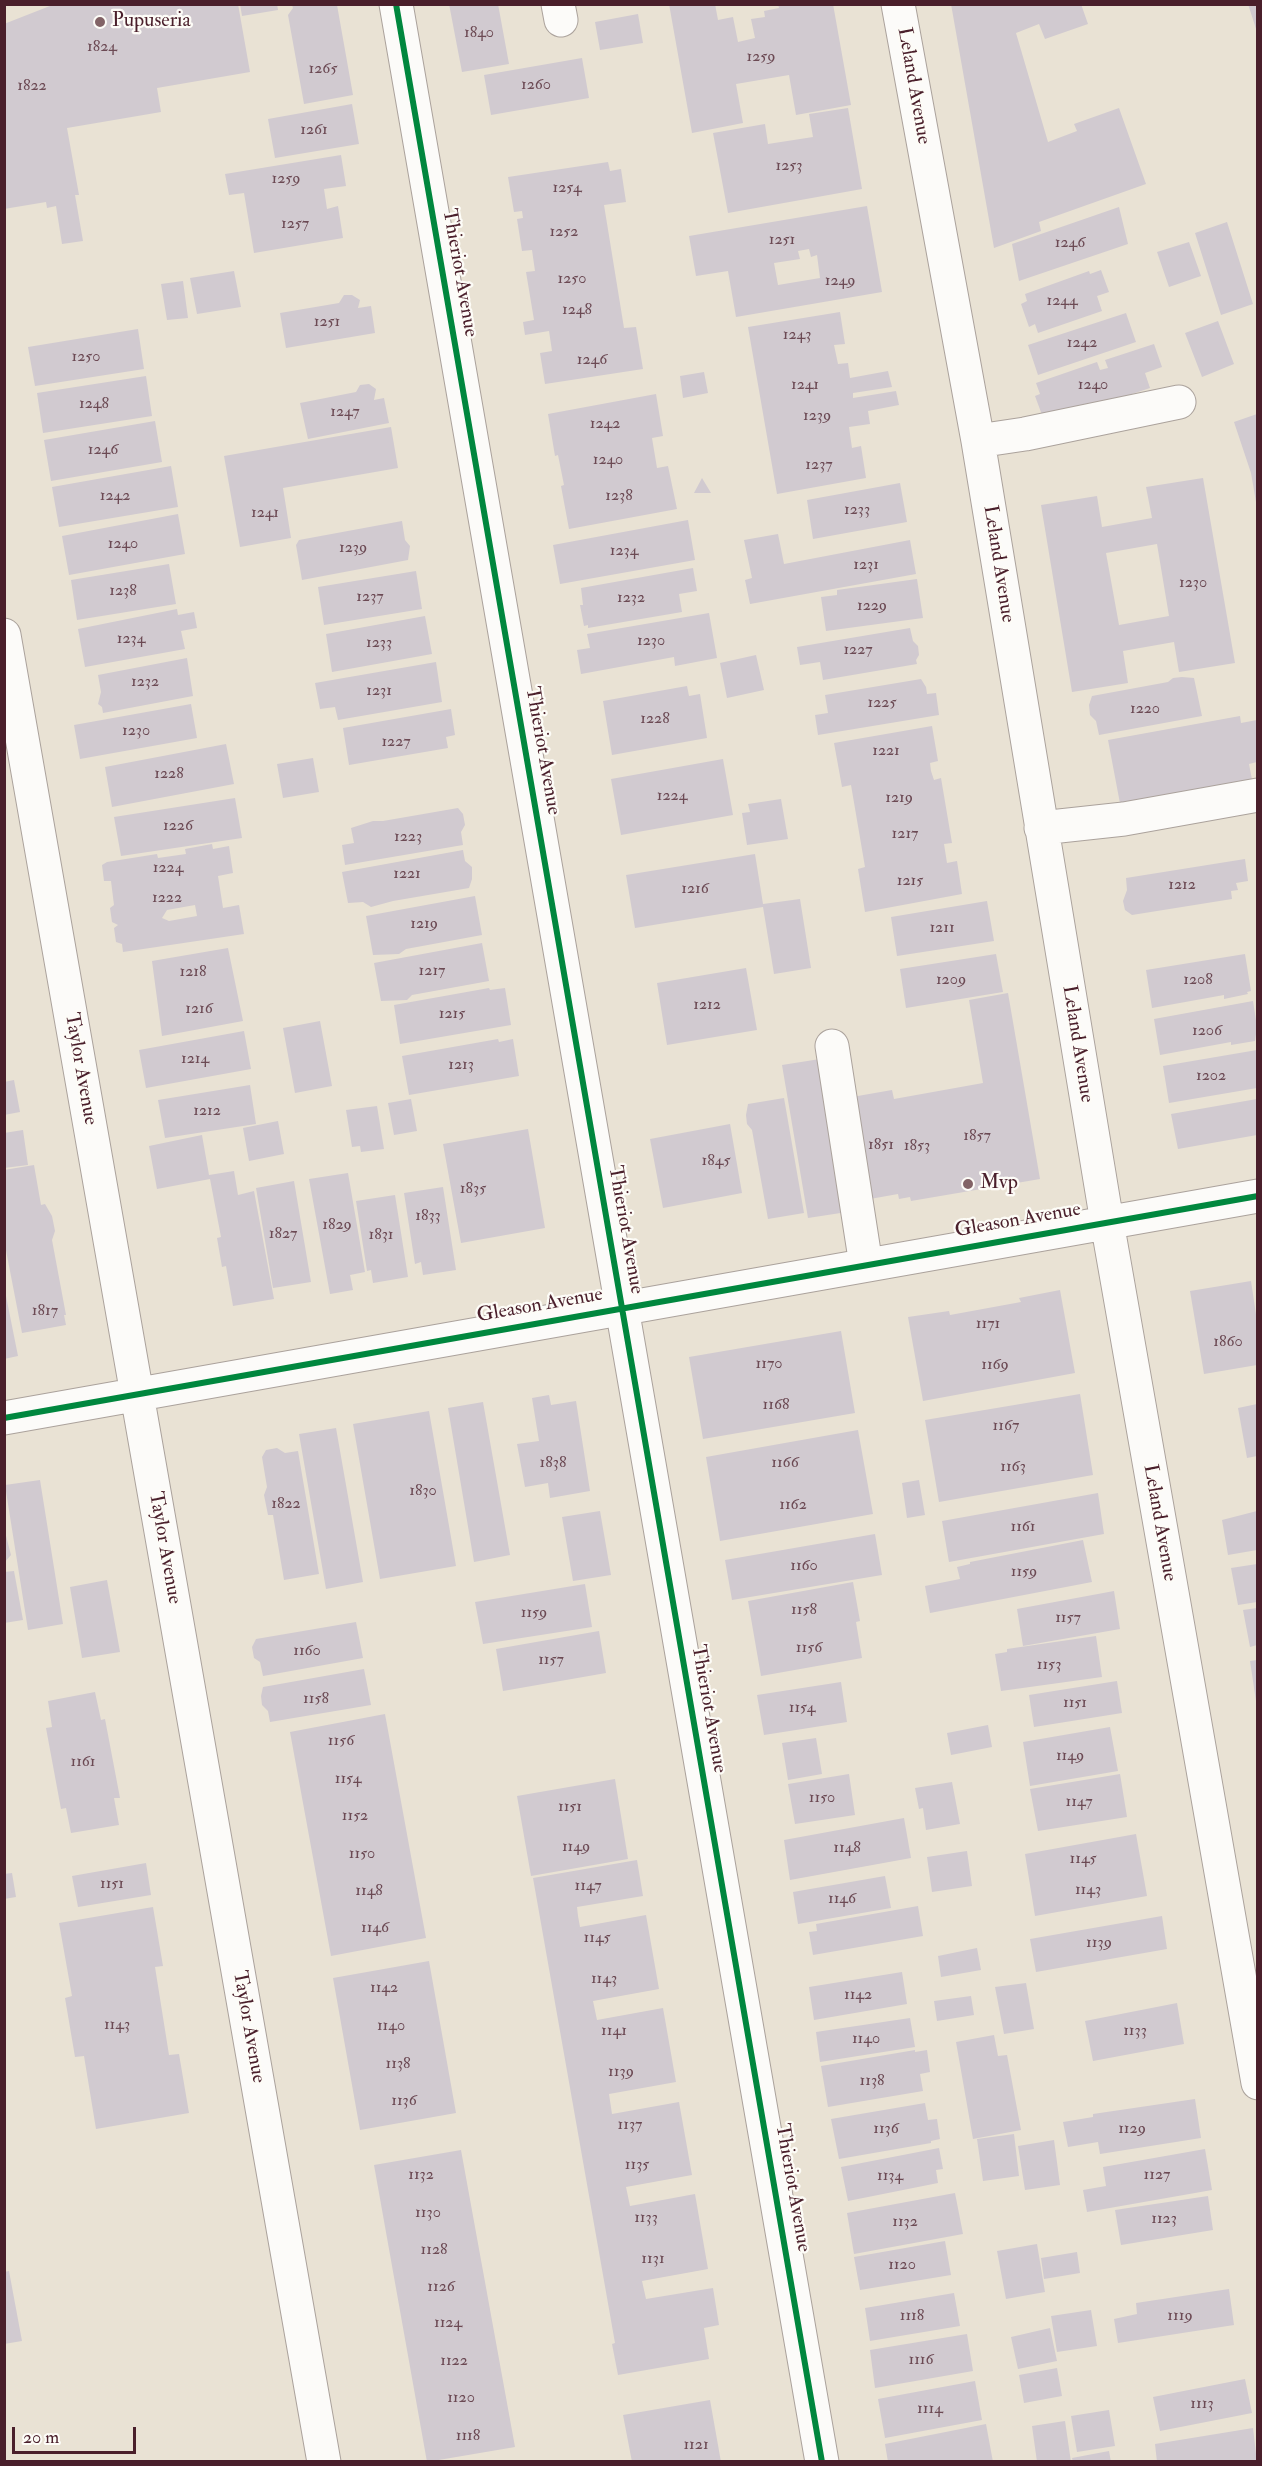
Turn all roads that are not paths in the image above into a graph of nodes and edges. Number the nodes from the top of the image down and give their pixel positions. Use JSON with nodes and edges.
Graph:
{"nodes":[{"id":1,"x":396,"y":4,"type":"edge"},
{"id":2,"x":898,"y":4,"type":"edge"},
{"id":3,"x":1179,"y":402,"type":"dead end"},
{"id":4,"x":978,"y":441,"type":"junction"},
{"id":5,"x":4,"y":635,"type":"edge"},
{"id":6,"x":1257,"y":795,"type":"edge"},
{"id":7,"x":1041,"y":828,"type":"junction"},
{"id":8,"x":832,"y":1046,"type":"dead end"},
{"id":9,"x":1257,"y":1196,"type":"edge"},
{"id":10,"x":1107,"y":1222,"type":"junction"},
{"id":11,"x":866,"y":1265,"type":"junction"},
{"id":12,"x":622,"y":1308,"type":"junction"},
{"id":13,"x":137,"y":1394,"type":"junction"},
{"id":14,"x":4,"y":1418,"type":"edge"},
{"id":15,"x":1257,"y":2083,"type":"edge"},
{"id":16,"x":324,"y":2462,"type":"edge"},
{"id":17,"x":822,"y":2462,"type":"edge"}],
"edges":[{"from":1,"to":12,"type":"street","name":"Thieriot Avenue"},
{"from":2,"to":4,"type":"street","name":"Leland Avenue"},
{"from":3,"to":4,"type":"street"},
{"from":4,"to":7,"type":"street","name":"Leland Avenue"},
{"from":5,"to":13,"type":"street","name":"Taylor Avenue"},
{"from":6,"to":7,"type":"street"},
{"from":7,"to":10,"type":"street","name":"Leland Avenue"},
{"from":8,"to":11,"type":"street"},
{"from":9,"to":10,"type":"street","name":"Gleason Avenue"},
{"from":10,"to":11,"type":"street","name":"Gleason Avenue"},
{"from":10,"to":15,"type":"street","name":"Leland Avenue"},
{"from":11,"to":12,"type":"street","name":"Gleason Avenue"},
{"from":12,"to":13,"type":"street","name":"Gleason Avenue"},
{"from":12,"to":17,"type":"street","name":"Thieriot Avenue"},
{"from":13,"to":14,"type":"street","name":"Gleason Avenue"},
{"from":13,"to":16,"type":"street","name":"Taylor Avenue"}]}
